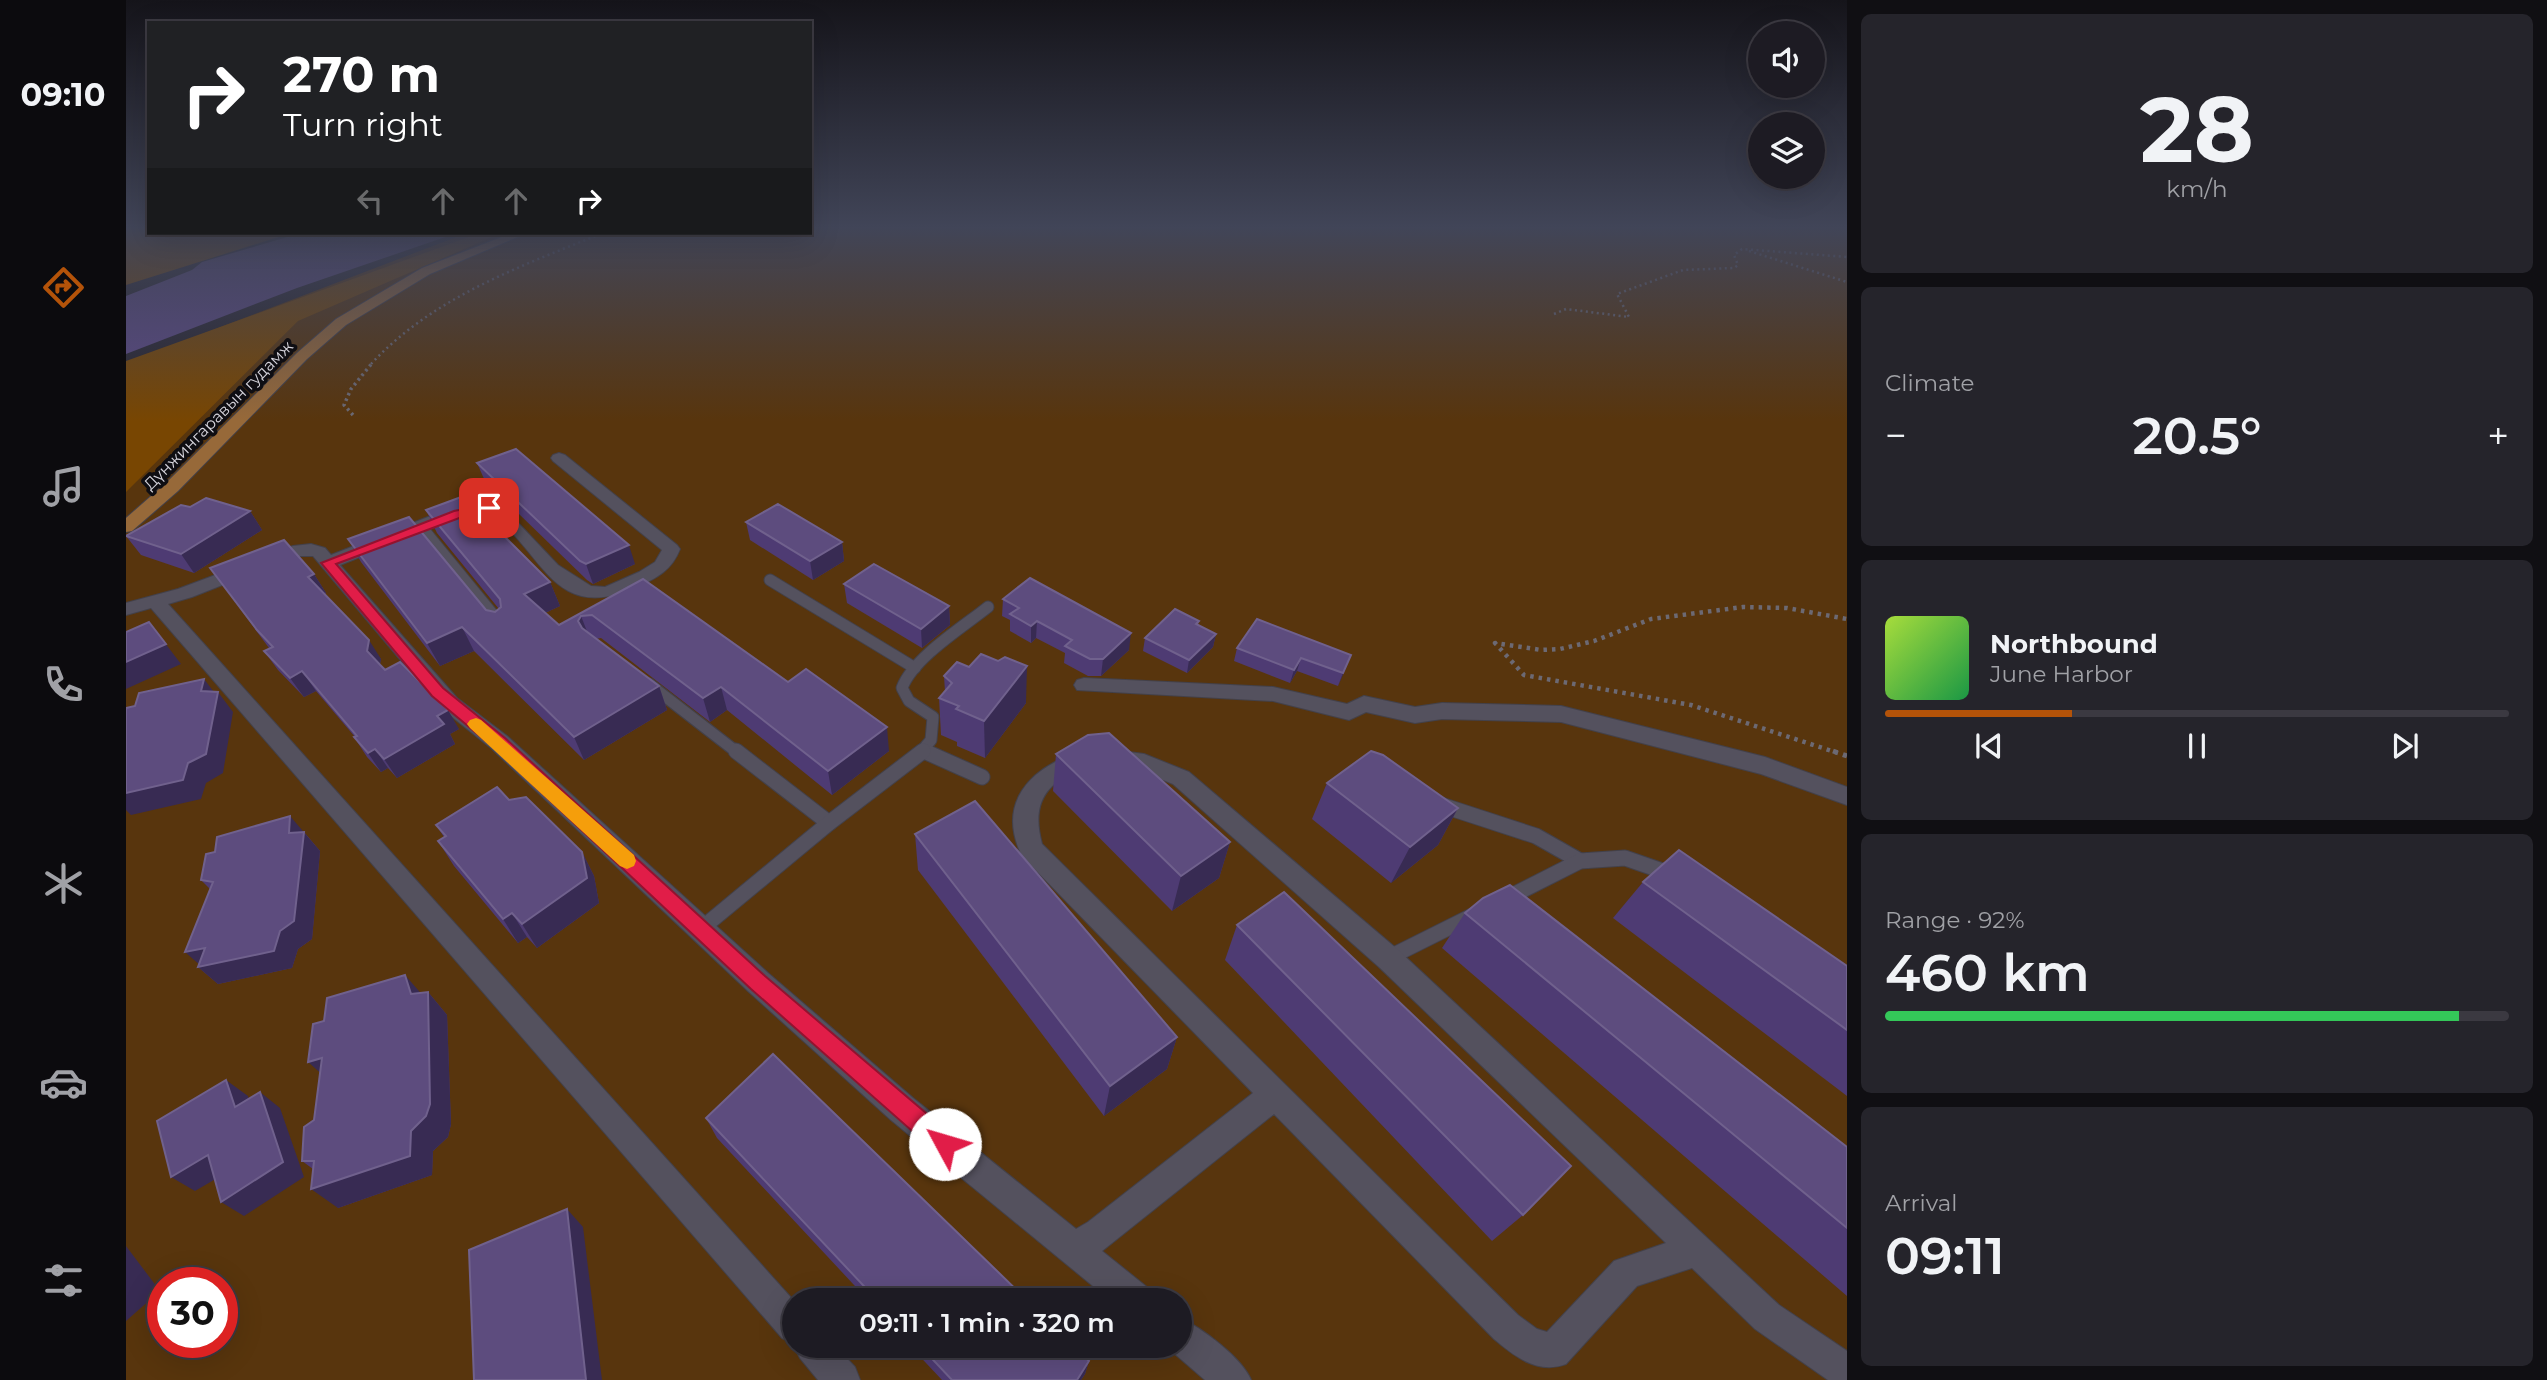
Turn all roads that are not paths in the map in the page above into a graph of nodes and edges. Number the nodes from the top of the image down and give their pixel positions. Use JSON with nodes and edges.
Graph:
{"nodes":[{"id":1,"x":390,"y":292,"type":"edge"},
{"id":2,"x":559,"y":458,"type":"dead end"},
{"id":3,"x":126,"y":527,"type":"edge"},
{"id":4,"x":422,"y":527,"type":"junction"},
{"id":5,"x":328,"y":563,"type":"junction"},
{"id":6,"x":769,"y":580,"type":"dead end"},
{"id":7,"x":156,"y":602,"type":"junction"},
{"id":8,"x":988,"y":607,"type":"dead end"},
{"id":9,"x":126,"y":608,"type":"edge"},
{"id":10,"x":504,"y":628,"type":"edge"},
{"id":11,"x":915,"y":668,"type":"junction"},
{"id":12,"x":638,"y":676,"type":"edge"},
{"id":13,"x":1084,"y":685,"type":"dead end"},
{"id":14,"x":923,"y":751,"type":"junction"},
{"id":15,"x":982,"y":777,"type":"dead end"},
{"id":16,"x":1847,"y":796,"type":"edge"},
{"id":17,"x":1431,"y":802,"type":"edge"},
{"id":18,"x":829,"y":823,"type":"junction"},
{"id":19,"x":1580,"y":861,"type":"junction"},
{"id":20,"x":1692,"y":886,"type":"edge"},
{"id":21,"x":1516,"y":898,"type":"edge"},
{"id":22,"x":1482,"y":911,"type":"edge"},
{"id":23,"x":701,"y":929,"type":"junction"},
{"id":24,"x":1388,"y":958,"type":"junction"},
{"id":25,"x":1274,"y":1096,"type":"junction"},
{"id":26,"x":1073,"y":1249,"type":"junction"},
{"id":27,"x":1698,"y":1250,"type":"junction"},
{"id":28,"x":1121,"y":1288,"type":"edge"},
{"id":29,"x":782,"y":1312,"type":"edge"},
{"id":30,"x":1192,"y":1346,"type":"edge"},
{"id":31,"x":823,"y":1358,"type":"edge"},
{"id":32,"x":1847,"y":1372,"type":"edge"},
{"id":33,"x":842,"y":1380,"type":"edge"},
{"id":34,"x":1233,"y":1380,"type":"edge"}],
"edges":[{"from":1,"to":3,"type":"main road","name":"Дүнжингаравын гудамж"},
{"from":2,"to":4,"type":"street"},
{"from":4,"to":5,"type":"street"},
{"from":4,"to":10,"type":"lane"},
{"from":5,"to":7,"type":"street"},
{"from":5,"to":23,"type":"street"},
{"from":6,"to":11,"type":"lane"},
{"from":7,"to":9,"type":"street"},
{"from":7,"to":29,"type":"street"},
{"from":8,"to":11,"type":"lane"},
{"from":11,"to":14,"type":"lane"},
{"from":12,"to":18,"type":"lane"},
{"from":13,"to":16,"type":"street"},
{"from":14,"to":15,"type":"lane"},
{"from":14,"to":18,"type":"lane"},
{"from":17,"to":19,"type":"lane"},
{"from":18,"to":23,"type":"lane"},
{"from":19,"to":20,"type":"lane"},
{"from":19,"to":21,"type":"lane"},
{"from":22,"to":24,"type":"lane"},
{"from":23,"to":26,"type":"street"},
{"from":24,"to":25,"type":"street"},
{"from":24,"to":27,"type":"street"},
{"from":25,"to":26,"type":"street"},
{"from":25,"to":27,"type":"street"},
{"from":26,"to":28,"type":"street"},
{"from":27,"to":32,"type":"street"},
{"from":30,"to":34,"type":"street"},
{"from":31,"to":33,"type":"street"}]}
